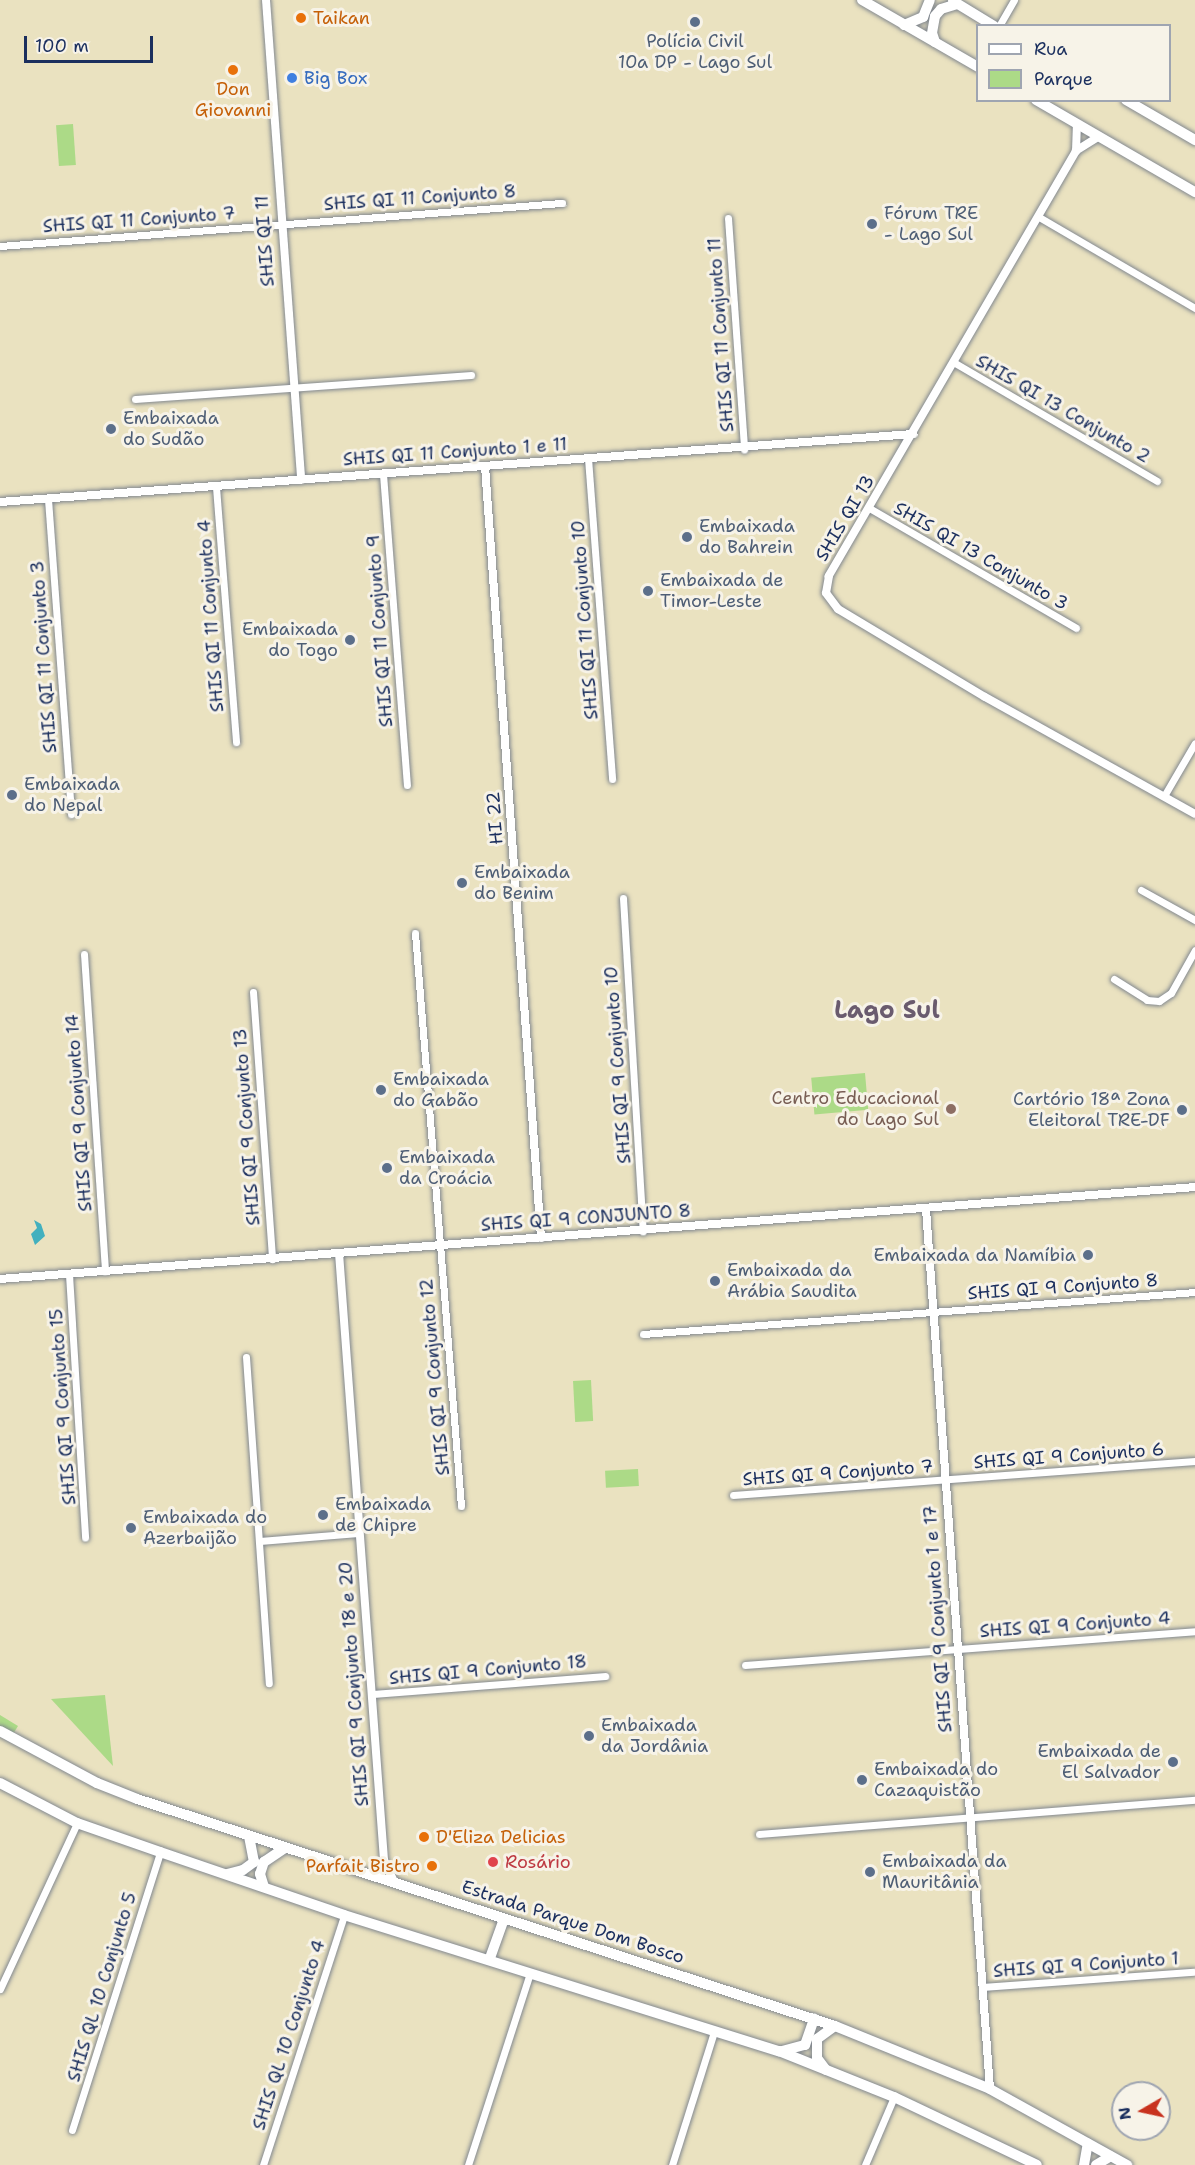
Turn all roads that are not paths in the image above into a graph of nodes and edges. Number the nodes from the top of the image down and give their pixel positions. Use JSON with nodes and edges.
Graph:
{"nodes":[{"id":1,"x":266,"y":0,"type":"edge"},
{"id":2,"x":862,"y":0,"type":"edge"},
{"id":3,"x":930,"y":0,"type":"edge"},
{"id":4,"x":1014,"y":0,"type":"edge"},
{"id":5,"x":954,"y":2,"type":"edge"},
{"id":6,"x":993,"y":24,"type":"edge"},
{"id":7,"x":998,"y":24,"type":"edge"},
{"id":8,"x":904,"y":25,"type":"junction"},
{"id":9,"x":935,"y":42,"type":"junction"},
{"id":10,"x":976,"y":66,"type":"edge"},
{"id":11,"x":1039,"y":102,"type":"edge"},
{"id":12,"x":1129,"y":102,"type":"edge"},
{"id":13,"x":1077,"y":125,"type":"junction"},
{"id":14,"x":1098,"y":136,"type":"junction"},
{"id":15,"x":1195,"y":140,"type":"edge"},
{"id":16,"x":1077,"y":151,"type":"junction"},
{"id":17,"x":1195,"y":192,"type":"edge"},
{"id":18,"x":562,"y":202,"type":"dead end"},
{"id":19,"x":1039,"y":217,"type":"junction"},
{"id":20,"x":728,"y":218,"type":"dead end"},
{"id":21,"x":280,"y":224,"type":"junction"},
{"id":22,"x":0,"y":246,"type":"edge"},
{"id":23,"x":1195,"y":308,"type":"edge"},
{"id":24,"x":955,"y":363,"type":"junction"},
{"id":25,"x":471,"y":375,"type":"dead end"},
{"id":26,"x":292,"y":387,"type":"junction"},
{"id":27,"x":135,"y":399,"type":"dead end"},
{"id":28,"x":913,"y":434,"type":"junction"},
{"id":29,"x":744,"y":449,"type":"junction"},
{"id":30,"x":588,"y":458,"type":"junction"},
{"id":31,"x":485,"y":466,"type":"junction"},
{"id":32,"x":383,"y":474,"type":"junction"},
{"id":33,"x":301,"y":480,"type":"junction"},
{"id":34,"x":1157,"y":480,"type":"dead end"},
{"id":35,"x":216,"y":487,"type":"junction"},
{"id":36,"x":48,"y":499,"type":"junction"},
{"id":37,"x":0,"y":502,"type":"edge"},
{"id":38,"x":871,"y":509,"type":"junction"},
{"id":39,"x":1076,"y":628,"type":"dead end"},
{"id":40,"x":236,"y":742,"type":"dead end"},
{"id":41,"x":1195,"y":743,"type":"edge"},
{"id":42,"x":612,"y":779,"type":"dead end"},
{"id":43,"x":407,"y":785,"type":"dead end"},
{"id":44,"x":1164,"y":796,"type":"junction"},
{"id":45,"x":71,"y":814,"type":"dead end"},
{"id":46,"x":1195,"y":814,"type":"edge"},
{"id":47,"x":1142,"y":890,"type":"dead end"},
{"id":48,"x":623,"y":898,"type":"dead end"},
{"id":49,"x":1195,"y":920,"type":"edge"},
{"id":50,"x":415,"y":933,"type":"dead end"},
{"id":51,"x":1195,"y":950,"type":"edge"},
{"id":52,"x":84,"y":954,"type":"dead end"},
{"id":53,"x":1114,"y":979,"type":"dead end"},
{"id":54,"x":253,"y":992,"type":"dead end"},
{"id":55,"x":1195,"y":1187,"type":"edge"},
{"id":56,"x":1174,"y":1191,"type":"junction"},
{"id":57,"x":1195,"y":1194,"type":"edge"},
{"id":58,"x":926,"y":1209,"type":"junction"},
{"id":59,"x":643,"y":1231,"type":"junction"},
{"id":60,"x":541,"y":1238,"type":"junction"},
{"id":61,"x":440,"y":1246,"type":"junction"},
{"id":62,"x":339,"y":1254,"type":"junction"},
{"id":63,"x":272,"y":1258,"type":"junction"},
{"id":64,"x":105,"y":1271,"type":"junction"},
{"id":65,"x":69,"y":1274,"type":"junction"},
{"id":66,"x":0,"y":1279,"type":"edge"},
{"id":67,"x":1195,"y":1292,"type":"edge"},
{"id":68,"x":934,"y":1312,"type":"junction"},
{"id":69,"x":643,"y":1334,"type":"dead end"},
{"id":70,"x":246,"y":1357,"type":"dead end"},
{"id":71,"x":1195,"y":1461,"type":"edge"},
{"id":72,"x":946,"y":1480,"type":"junction"},
{"id":73,"x":734,"y":1495,"type":"dead end"},
{"id":74,"x":461,"y":1506,"type":"dead end"},
{"id":75,"x":358,"y":1533,"type":"junction"},
{"id":76,"x":86,"y":1538,"type":"dead end"},
{"id":77,"x":260,"y":1541,"type":"junction"},
{"id":78,"x":1195,"y":1631,"type":"edge"},
{"id":79,"x":957,"y":1648,"type":"junction"},
{"id":80,"x":745,"y":1665,"type":"dead end"},
{"id":81,"x":605,"y":1676,"type":"dead end"},
{"id":82,"x":270,"y":1683,"type":"dead end"},
{"id":83,"x":373,"y":1694,"type":"junction"},
{"id":84,"x":0,"y":1731,"type":"edge"},
{"id":85,"x":0,"y":1783,"type":"edge"},
{"id":86,"x":1195,"y":1800,"type":"edge"},
{"id":87,"x":967,"y":1816,"type":"junction"},
{"id":88,"x":77,"y":1823,"type":"junction"},
{"id":89,"x":759,"y":1834,"type":"dead end"},
{"id":90,"x":249,"y":1836,"type":"junction"},
{"id":91,"x":285,"y":1848,"type":"junction"},
{"id":92,"x":160,"y":1852,"type":"junction"},
{"id":93,"x":384,"y":1860,"type":"junction"},
{"id":94,"x":227,"y":1874,"type":"junction"},
{"id":95,"x":370,"y":1874,"type":"junction"},
{"id":96,"x":394,"y":1881,"type":"junction"},
{"id":97,"x":264,"y":1887,"type":"junction"},
{"id":98,"x":344,"y":1915,"type":"junction"},
{"id":99,"x":504,"y":1919,"type":"junction"},
{"id":100,"x":490,"y":1958,"type":"junction"},
{"id":101,"x":1193,"y":1972,"type":"dead end"},
{"id":102,"x":530,"y":1973,"type":"junction"},
{"id":103,"x":982,"y":1987,"type":"junction"},
{"id":104,"x":0,"y":1989,"type":"edge"},
{"id":105,"x":814,"y":2019,"type":"junction"},
{"id":106,"x":834,"y":2026,"type":"junction"},
{"id":107,"x":714,"y":2032,"type":"junction"},
{"id":108,"x":779,"y":2052,"type":"junction"},
{"id":109,"x":985,"y":2063,"type":"junction"},
{"id":110,"x":827,"y":2072,"type":"junction"},
{"id":111,"x":974,"y":2082,"type":"junction"},
{"id":112,"x":990,"y":2089,"type":"junction"},
{"id":113,"x":894,"y":2097,"type":"junction"},
{"id":114,"x":72,"y":2130,"type":"dead end"},
{"id":115,"x":1088,"y":2143,"type":"junction"},
{"id":116,"x":1111,"y":2156,"type":"junction"},
{"id":117,"x":263,"y":2165,"type":"edge"},
{"id":118,"x":468,"y":2165,"type":"edge"},
{"id":119,"x":672,"y":2165,"type":"edge"},
{"id":120,"x":866,"y":2165,"type":"edge"},
{"id":121,"x":1036,"y":2165,"type":"edge"},
{"id":122,"x":1084,"y":2165,"type":"edge"},
{"id":123,"x":1096,"y":2165,"type":"edge"},
{"id":124,"x":1127,"y":2165,"type":"edge"}],
"edges":[{"from":1,"to":21,"type":"street","name":"SHIS QI 11"},
{"from":2,"to":8,"type":"main road"},
{"from":3,"to":8,"type":"main road"},
{"from":4,"to":7,"type":"street"},
{"from":5,"to":6,"type":"main road"},
{"from":5,"to":9,"type":"main road"},
{"from":8,"to":9,"type":"main road"},
{"from":9,"to":10,"type":"main road"},
{"from":11,"to":13,"type":"main road"},
{"from":12,"to":15,"type":"main road"},
{"from":13,"to":14,"type":"main road"},
{"from":13,"to":16,"type":"street","name":"SHIS QI 13"},
{"from":14,"to":16,"type":"street","name":"SHIS QI 13"},
{"from":14,"to":17,"type":"main road"},
{"from":16,"to":19,"type":"street","name":"SHIS QI 13"},
{"from":18,"to":21,"type":"street","name":"SHIS QI 11 Conjunto 8"},
{"from":19,"to":23,"type":"street"},
{"from":19,"to":24,"type":"street","name":"SHIS QI 13"},
{"from":20,"to":29,"type":"street","name":"SHIS QI 11 Conjunto 11"},
{"from":21,"to":22,"type":"street","name":"SHIS QI 11 Conjunto 7"},
{"from":21,"to":26,"type":"street","name":"SHIS QI 11"},
{"from":24,"to":28,"type":"street","name":"SHIS QI 13"},
{"from":24,"to":34,"type":"street","name":"SHIS QI 13 Conjunto 2"},
{"from":25,"to":26,"type":"street"},
{"from":26,"to":27,"type":"street"},
{"from":26,"to":33,"type":"street","name":"SHIS QI 11"},
{"from":28,"to":29,"type":"street","name":"SHIS QI 11 Conjunto 1 e 11"},
{"from":28,"to":38,"type":"street","name":"SHIS QI 13"},
{"from":29,"to":30,"type":"street","name":"SHIS QI 11 Conjunto 1 e 11"},
{"from":30,"to":31,"type":"street","name":"SHIS QI 11 Conjunto 1 e 11"},
{"from":30,"to":42,"type":"street","name":"SHIS QI 11 Conjunto 10"},
{"from":31,"to":32,"type":"street","name":"SHIS QI 11 Conjunto 1 e 11"},
{"from":31,"to":60,"type":"street","name":"HI 22"},
{"from":32,"to":33,"type":"street","name":"SHIS QI 11 Conjunto 1 e 11"},
{"from":32,"to":43,"type":"street","name":"SHIS QI 11 Conjunto 9"},
{"from":33,"to":35,"type":"street","name":"SHIS QI 11 Conjunto 1 e 11"},
{"from":35,"to":36,"type":"street","name":"SHIS QI 11 Conjunto 1 e 11"},
{"from":35,"to":40,"type":"street","name":"SHIS QI 11 Conjunto 4"},
{"from":36,"to":37,"type":"street","name":"SHIS QI 11 Conjunto 1 e 11"},
{"from":36,"to":45,"type":"street","name":"SHIS QI 11 Conjunto 3"},
{"from":38,"to":39,"type":"street","name":"SHIS QI 13 Conjunto 3"},
{"from":38,"to":44,"type":"street","name":"SHIS QI 13"},
{"from":41,"to":44,"type":"street"},
{"from":44,"to":46,"type":"street","name":"SHIS QI 13"},
{"from":47,"to":49,"type":"street"},
{"from":48,"to":59,"type":"street","name":"SHIS QI 9 Conjunto 10"},
{"from":50,"to":61,"type":"street","name":"SHIS QI 9 Conjunto 12"},
{"from":51,"to":53,"type":"street"},
{"from":52,"to":64,"type":"street","name":"SHIS QI 9 Conjunto 14"},
{"from":54,"to":63,"type":"street","name":"SHIS QI 9 Conjunto 13"},
{"from":55,"to":56,"type":"street"},
{"from":56,"to":57,"type":"street"},
{"from":56,"to":58,"type":"street","name":"SHIS QI 9 CONJUNTO 8"},
{"from":58,"to":59,"type":"street","name":"SHIS QI 9 CONJUNTO 8"},
{"from":58,"to":68,"type":"street","name":"SHIS QI 9 Conjunto 1 e 17"},
{"from":59,"to":60,"type":"street","name":"SHIS QI 9 CONJUNTO 8"},
{"from":60,"to":61,"type":"street","name":"SHIS QI 9 CONJUNTO 8"},
{"from":61,"to":62,"type":"street","name":"SHIS QI 9 CONJUNTO 8"},
{"from":61,"to":74,"type":"street","name":"SHIS QI 9 Conjunto 12"},
{"from":62,"to":63,"type":"street","name":"SHIS QI 9 CONJUNTO 8"},
{"from":62,"to":75,"type":"street","name":"SHIS QI 9 Conjunto 18 e 20"},
{"from":63,"to":64,"type":"street","name":"SHIS QI 9 CONJUNTO 8"},
{"from":64,"to":65,"type":"street","name":"SHIS QI 9 CONJUNTO 8"},
{"from":65,"to":66,"type":"street","name":"SHIS QI 9 CONJUNTO 8"},
{"from":65,"to":76,"type":"street","name":"SHIS QI 9 Conjunto 15"},
{"from":67,"to":68,"type":"street","name":"SHIS QI 9 Conjunto 8"},
{"from":68,"to":69,"type":"street","name":"SHIS QI 9 Conjunto 8"},
{"from":68,"to":72,"type":"street","name":"SHIS QI 9 Conjunto 1 e 17"},
{"from":70,"to":77,"type":"street"},
{"from":71,"to":72,"type":"street","name":"SHIS QI 9 Conjunto 6"},
{"from":72,"to":73,"type":"street","name":"SHIS QI 9 Conjunto 7"},
{"from":72,"to":79,"type":"street","name":"SHIS QI 9 Conjunto 1 e 17"},
{"from":75,"to":77,"type":"street"},
{"from":75,"to":83,"type":"street","name":"SHIS QI 9 Conjunto 18 e 20"},
{"from":77,"to":82,"type":"street"},
{"from":78,"to":79,"type":"street","name":"SHIS QI 9 Conjunto 4"},
{"from":79,"to":80,"type":"street","name":"SHIS QI 9 Conjunto 4"},
{"from":79,"to":87,"type":"street","name":"SHIS QI 9 Conjunto 1 e 17"},
{"from":81,"to":83,"type":"street","name":"SHIS QI 9 Conjunto 18"},
{"from":83,"to":93,"type":"street","name":"SHIS QI 9 Conjunto 18 e 20"},
{"from":84,"to":90,"type":"main road","name":"Estrada Parque Dom Bosco"},
{"from":85,"to":88,"type":"main road"},
{"from":86,"to":87,"type":"street"},
{"from":87,"to":89,"type":"street"},
{"from":87,"to":103,"type":"street","name":"SHIS QI 9 Conjunto 1 e 17"},
{"from":88,"to":92,"type":"main road"},
{"from":88,"to":104,"type":"street"},
{"from":90,"to":91,"type":"main road","name":"Estrada Parque Dom Bosco"},
{"from":90,"to":94,"type":"main road"},
{"from":91,"to":95,"type":"main road","name":"Estrada Parque Dom Bosco"},
{"from":91,"to":97,"type":"main road"},
{"from":92,"to":94,"type":"main road"},
{"from":92,"to":114,"type":"street","name":"SHIS QL 10 Conjunto 5"},
{"from":93,"to":95,"type":"street"},
{"from":93,"to":96,"type":"street","name":"SHIS QI 9 Conjunto 18 e 20"},
{"from":94,"to":97,"type":"main road"},
{"from":95,"to":96,"type":"main road","name":"Estrada Parque Dom Bosco"},
{"from":96,"to":99,"type":"main road","name":"Estrada Parque Dom Bosco"},
{"from":97,"to":98,"type":"main road"},
{"from":98,"to":100,"type":"main road"},
{"from":98,"to":117,"type":"street","name":"SHIS QL 10 Conjunto 4"},
{"from":99,"to":100,"type":"main road"},
{"from":99,"to":105,"type":"main road","name":"Estrada Parque Dom Bosco"},
{"from":100,"to":102,"type":"main road"},
{"from":101,"to":103,"type":"street","name":"SHIS QI 9 Conjunto 1"},
{"from":102,"to":107,"type":"main road"},
{"from":102,"to":118,"type":"street"},
{"from":103,"to":109,"type":"street","name":"SHIS QI 9 Conjunto 1 e 17"},
{"from":105,"to":106,"type":"main road","name":"Estrada Parque Dom Bosco"},
{"from":105,"to":108,"type":"main road"},
{"from":106,"to":110,"type":"main road"},
{"from":106,"to":111,"type":"main road","name":"Estrada Parque Dom Bosco"},
{"from":107,"to":108,"type":"main road"},
{"from":107,"to":119,"type":"street"},
{"from":108,"to":110,"type":"main road"},
{"from":109,"to":111,"type":"street"},
{"from":109,"to":112,"type":"street","name":"SHIS QI 9 Conjunto 1 e 17"},
{"from":110,"to":113,"type":"main road"},
{"from":111,"to":112,"type":"main road","name":"Estrada Parque Dom Bosco"},
{"from":112,"to":115,"type":"main road","name":"Estrada Parque Dom Bosco"},
{"from":113,"to":120,"type":"street"},
{"from":113,"to":121,"type":"main road"},
{"from":115,"to":116,"type":"main road","name":"Estrada Parque Dom Bosco"},
{"from":115,"to":122,"type":"main road"},
{"from":116,"to":123,"type":"main road"},
{"from":116,"to":124,"type":"main road","name":"Estrada Parque Dom Bosco"}]}
